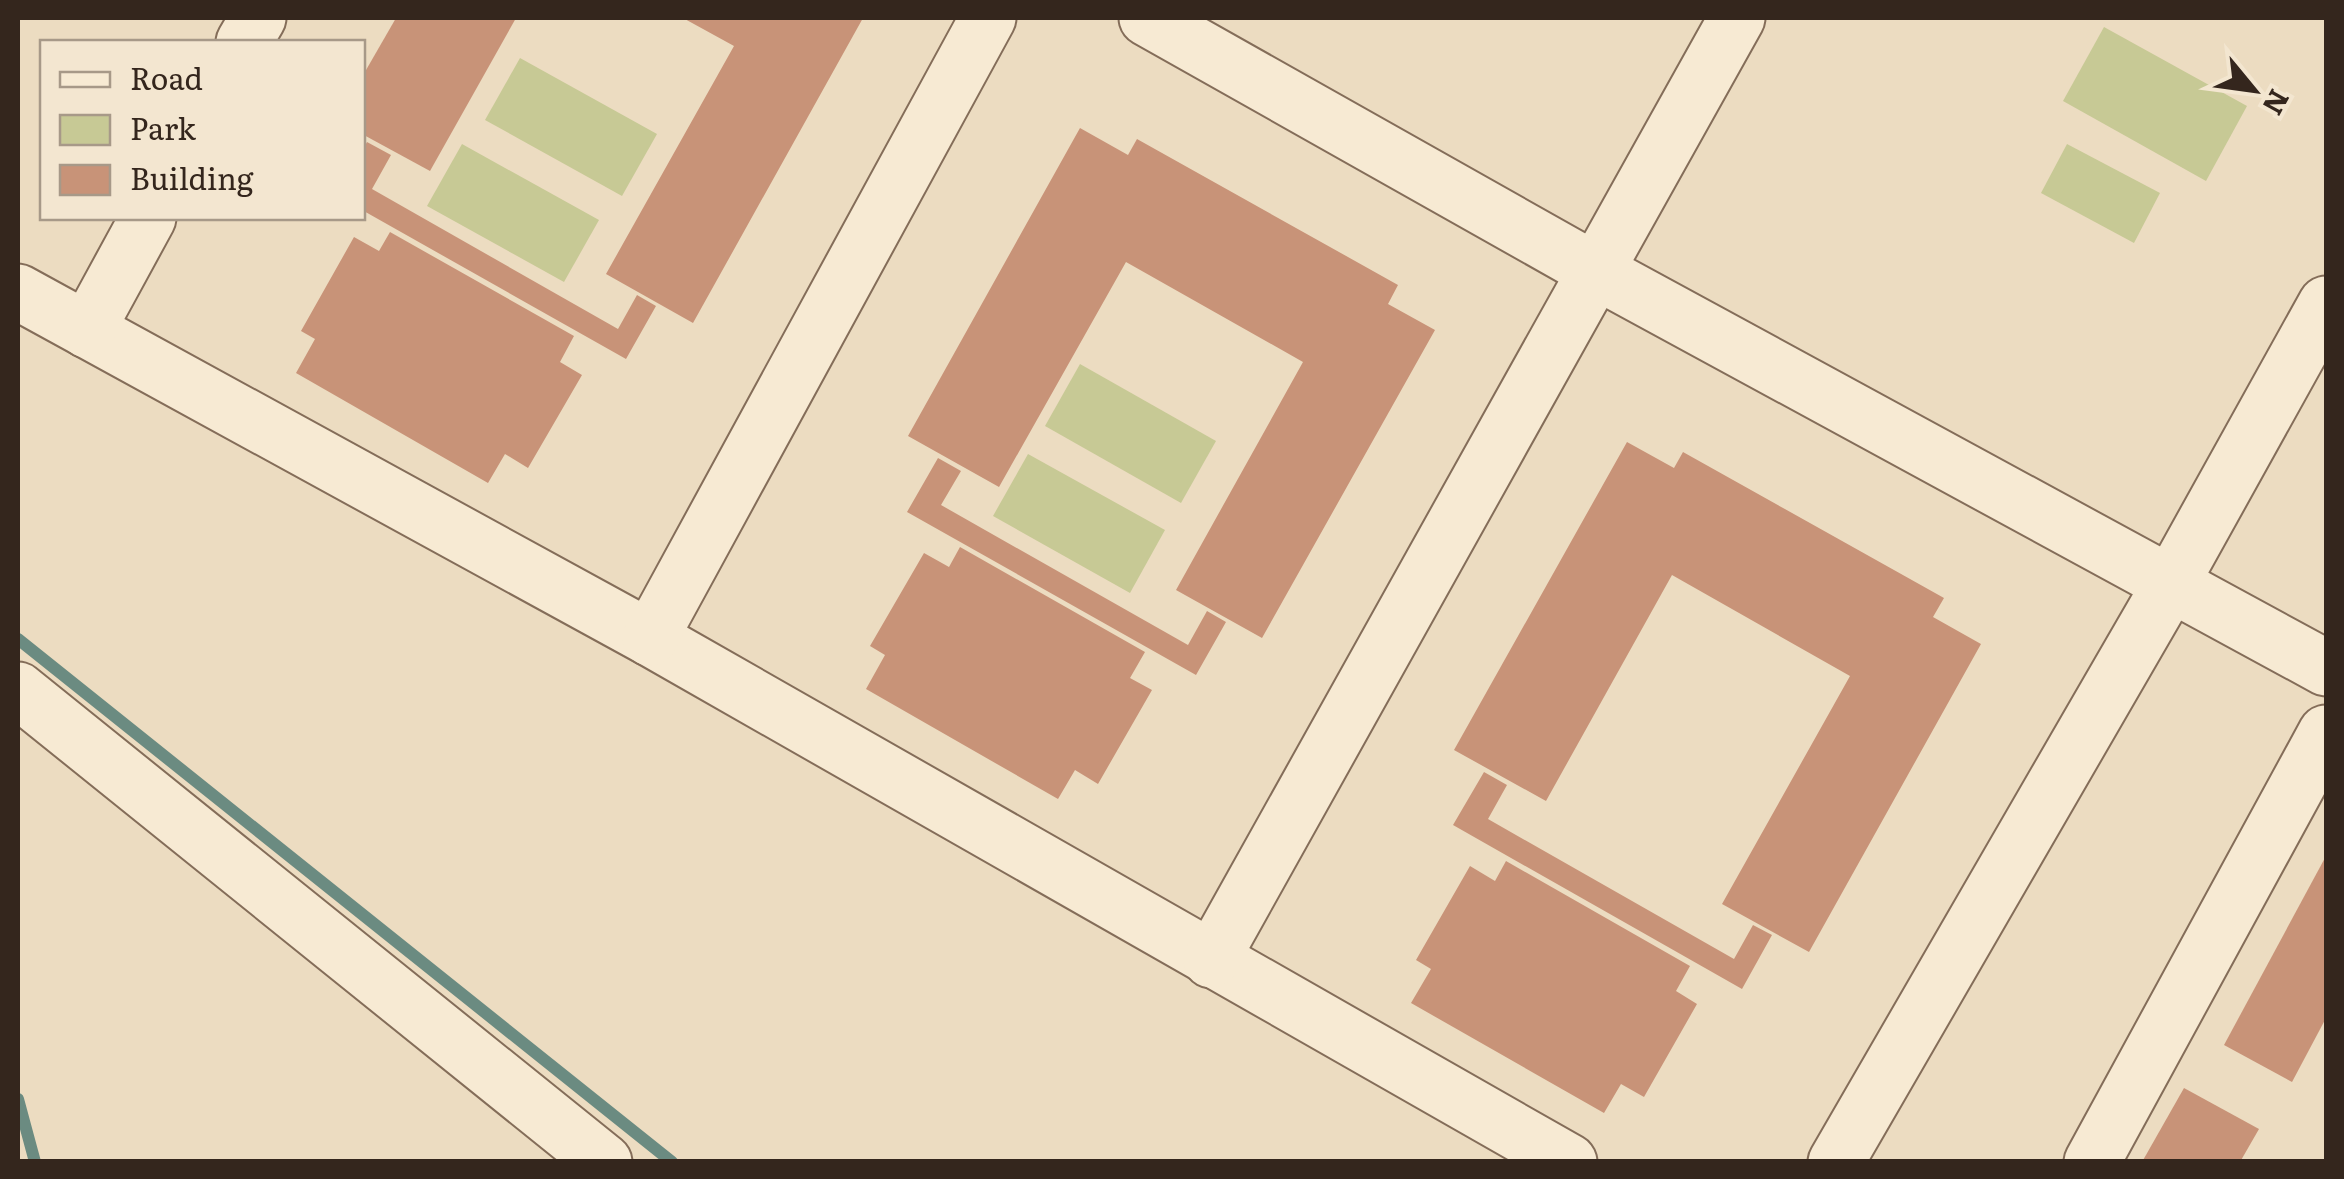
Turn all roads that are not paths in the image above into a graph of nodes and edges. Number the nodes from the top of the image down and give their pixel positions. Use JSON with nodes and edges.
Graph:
{"nodes":[{"id":1,"x":258,"y":18,"type":"edge"},
{"id":2,"x":988,"y":18,"type":"edge"},
{"id":3,"x":1147,"y":18,"type":"edge"},
{"id":4,"x":1737,"y":18,"type":"edge"},
{"id":5,"x":245,"y":40,"type":"edge"},
{"id":6,"x":147,"y":220,"type":"edge"},
{"id":7,"x":1594,"y":270,"type":"junction"},
{"id":8,"x":18,"y":292,"type":"edge"},
{"id":9,"x":2326,"y":304,"type":"edge"},
{"id":10,"x":87,"y":330,"type":"junction"},
{"id":11,"x":2170,"y":584,"type":"junction"},
{"id":12,"x":650,"y":638,"type":"junction"},
{"id":13,"x":2326,"y":668,"type":"edge"},
{"id":14,"x":18,"y":690,"type":"edge"},
{"id":15,"x":2326,"y":733,"type":"edge"},
{"id":16,"x":1211,"y":960,"type":"junction"},
{"id":17,"x":604,"y":1162,"type":"edge"},
{"id":18,"x":1570,"y":1162,"type":"edge"},
{"id":19,"x":1836,"y":1162,"type":"edge"},
{"id":20,"x":2092,"y":1162,"type":"edge"}],
"edges":[{"from":1,"to":5,"type":"street"},
{"from":2,"to":12,"type":"street"},
{"from":3,"to":7,"type":"street"},
{"from":4,"to":7,"type":"street"},
{"from":6,"to":10,"type":"street"},
{"from":7,"to":11,"type":"street"},
{"from":7,"to":16,"type":"street"},
{"from":8,"to":10,"type":"street"},
{"from":9,"to":11,"type":"street"},
{"from":10,"to":12,"type":"street"},
{"from":11,"to":13,"type":"street"},
{"from":11,"to":19,"type":"street"},
{"from":12,"to":16,"type":"street"},
{"from":14,"to":17,"type":"street"},
{"from":15,"to":20,"type":"street"},
{"from":16,"to":18,"type":"street"}]}
